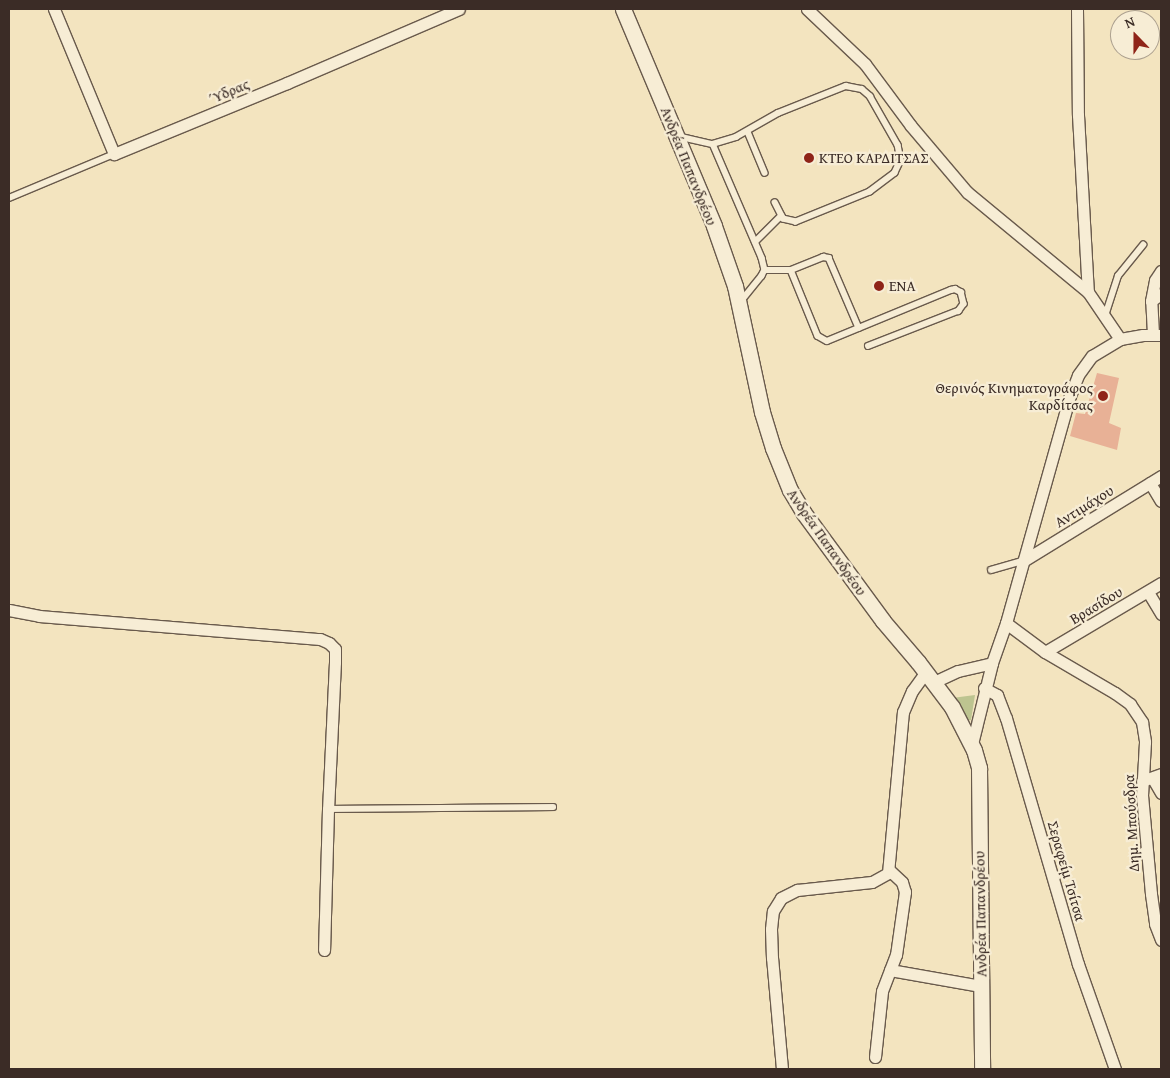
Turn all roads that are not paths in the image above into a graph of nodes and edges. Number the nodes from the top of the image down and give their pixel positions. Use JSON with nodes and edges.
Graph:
{"nodes":[{"id":1,"x":54,"y":9,"type":"edge"},
{"id":2,"x":459,"y":9,"type":"edge"},
{"id":3,"x":623,"y":9,"type":"edge"},
{"id":4,"x":807,"y":9,"type":"edge"},
{"id":5,"x":1077,"y":9,"type":"edge"},
{"id":6,"x":748,"y":132,"type":"junction"},
{"id":7,"x":676,"y":136,"type":"junction"},
{"id":8,"x":712,"y":144,"type":"junction"},
{"id":9,"x":114,"y":154,"type":"junction"},
{"id":10,"x":764,"y":173,"type":"dead end"},
{"id":11,"x":9,"y":198,"type":"edge"},
{"id":12,"x":775,"y":203,"type":"dead end"},
{"id":13,"x":781,"y":216,"type":"junction"},
{"id":14,"x":755,"y":242,"type":"junction"},
{"id":15,"x":1143,"y":245,"type":"dead end"},
{"id":16,"x":765,"y":270,"type":"junction"},
{"id":17,"x":791,"y":270,"type":"junction"},
{"id":18,"x":1161,"y":271,"type":"edge"},
{"id":19,"x":1088,"y":292,"type":"junction"},
{"id":20,"x":1161,"y":294,"type":"edge"},
{"id":21,"x":1151,"y":301,"type":"junction"},
{"id":22,"x":740,"y":304,"type":"junction"},
{"id":23,"x":1105,"y":316,"type":"junction"},
{"id":24,"x":859,"y":328,"type":"junction"},
{"id":25,"x":1157,"y":335,"type":"edge"},
{"id":26,"x":1120,"y":339,"type":"junction"},
{"id":27,"x":869,"y":346,"type":"dead end"},
{"id":28,"x":1161,"y":476,"type":"edge"},
{"id":29,"x":1150,"y":483,"type":"junction"},
{"id":30,"x":1161,"y":501,"type":"edge"},
{"id":31,"x":1023,"y":561,"type":"junction"},
{"id":32,"x":991,"y":570,"type":"dead end"},
{"id":33,"x":1161,"y":584,"type":"edge"},
{"id":34,"x":1148,"y":592,"type":"junction"},
{"id":35,"x":9,"y":610,"type":"edge"},
{"id":36,"x":1161,"y":614,"type":"edge"},
{"id":37,"x":1006,"y":623,"type":"junction"},
{"id":38,"x":1045,"y":652,"type":"junction"},
{"id":39,"x":992,"y":663,"type":"junction"},
{"id":40,"x":930,"y":677,"type":"junction"},
{"id":41,"x":984,"y":688,"type":"junction"},
{"id":42,"x":972,"y":744,"type":"junction"},
{"id":43,"x":1152,"y":778,"type":"edge"},
{"id":44,"x":1161,"y":793,"type":"edge"},
{"id":45,"x":554,"y":807,"type":"dead end"},
{"id":46,"x":328,"y":809,"type":"junction"},
{"id":47,"x":889,"y":870,"type":"junction"},
{"id":48,"x":1160,"y":935,"type":"edge"},
{"id":49,"x":324,"y":950,"type":"dead end"},
{"id":50,"x":890,"y":970,"type":"junction"},
{"id":51,"x":981,"y":986,"type":"junction"},
{"id":52,"x":875,"y":1057,"type":"dead end"},
{"id":53,"x":782,"y":1069,"type":"edge"},
{"id":54,"x":982,"y":1069,"type":"edge"},
{"id":55,"x":1115,"y":1069,"type":"edge"}],
"edges":[{"from":1,"to":9,"type":"street"},
{"from":2,"to":9,"type":"street","name":"Ύδρας"},
{"from":3,"to":7,"type":"main road","name":"Ανδρέα Παπανδρέου"},
{"from":4,"to":19,"type":"street"},
{"from":5,"to":19,"type":"street"},
{"from":6,"to":8,"type":"lane"},
{"from":6,"to":10,"type":"lane"},
{"from":6,"to":13,"type":"lane"},
{"from":7,"to":8,"type":"lane"},
{"from":7,"to":22,"type":"main road","name":"Ανδρέα Παπανδρέου"},
{"from":8,"to":14,"type":"lane"},
{"from":9,"to":11,"type":"lane","name":"Ύδρας"},
{"from":12,"to":13,"type":"lane"},
{"from":13,"to":14,"type":"lane"},
{"from":14,"to":16,"type":"lane"},
{"from":15,"to":23,"type":"lane"},
{"from":16,"to":17,"type":"lane"},
{"from":16,"to":22,"type":"lane"},
{"from":17,"to":24,"type":"lane"},
{"from":17,"to":24,"type":"lane"},
{"from":18,"to":21,"type":"street"},
{"from":19,"to":23,"type":"street"},
{"from":20,"to":21,"type":"street"},
{"from":21,"to":25,"type":"street"},
{"from":22,"to":40,"type":"main road","name":"Ανδρέα Παπανδρέου"},
{"from":23,"to":26,"type":"street"},
{"from":24,"to":27,"type":"lane"},
{"from":25,"to":26,"type":"street"},
{"from":26,"to":31,"type":"street"},
{"from":28,"to":29,"type":"street","name":"Αντιμάχου"},
{"from":29,"to":30,"type":"street"},
{"from":29,"to":31,"type":"street","name":"Αντιμάχου"},
{"from":31,"to":32,"type":"lane"},
{"from":31,"to":37,"type":"street"},
{"from":33,"to":34,"type":"street","name":"Βρασίδου"},
{"from":34,"to":36,"type":"street"},
{"from":34,"to":38,"type":"street","name":"Βρασίδου"},
{"from":35,"to":46,"type":"street"},
{"from":37,"to":38,"type":"street","name":"Δημ. Μπούσδρα"},
{"from":37,"to":39,"type":"street"},
{"from":38,"to":43,"type":"street","name":"Δημ. Μπούσδρα"},
{"from":39,"to":40,"type":"street"},
{"from":39,"to":41,"type":"street"},
{"from":40,"to":42,"type":"main road","name":"Ανδρέα Παπανδρέου"},
{"from":40,"to":47,"type":"street"},
{"from":41,"to":42,"type":"street"},
{"from":41,"to":55,"type":"street","name":"Σεραφείμ Τσίτσα"},
{"from":42,"to":51,"type":"main road","name":"Ανδρέα Παπανδρέου"},
{"from":43,"to":44,"type":"street"},
{"from":43,"to":48,"type":"street","name":"Δημ. Μπούσδρα"},
{"from":45,"to":46,"type":"lane"},
{"from":46,"to":49,"type":"street"},
{"from":47,"to":50,"type":"street"},
{"from":47,"to":53,"type":"street"},
{"from":50,"to":51,"type":"street"},
{"from":50,"to":52,"type":"street"},
{"from":51,"to":54,"type":"main road","name":"Ανδρέα Παπανδρέου"}]}
